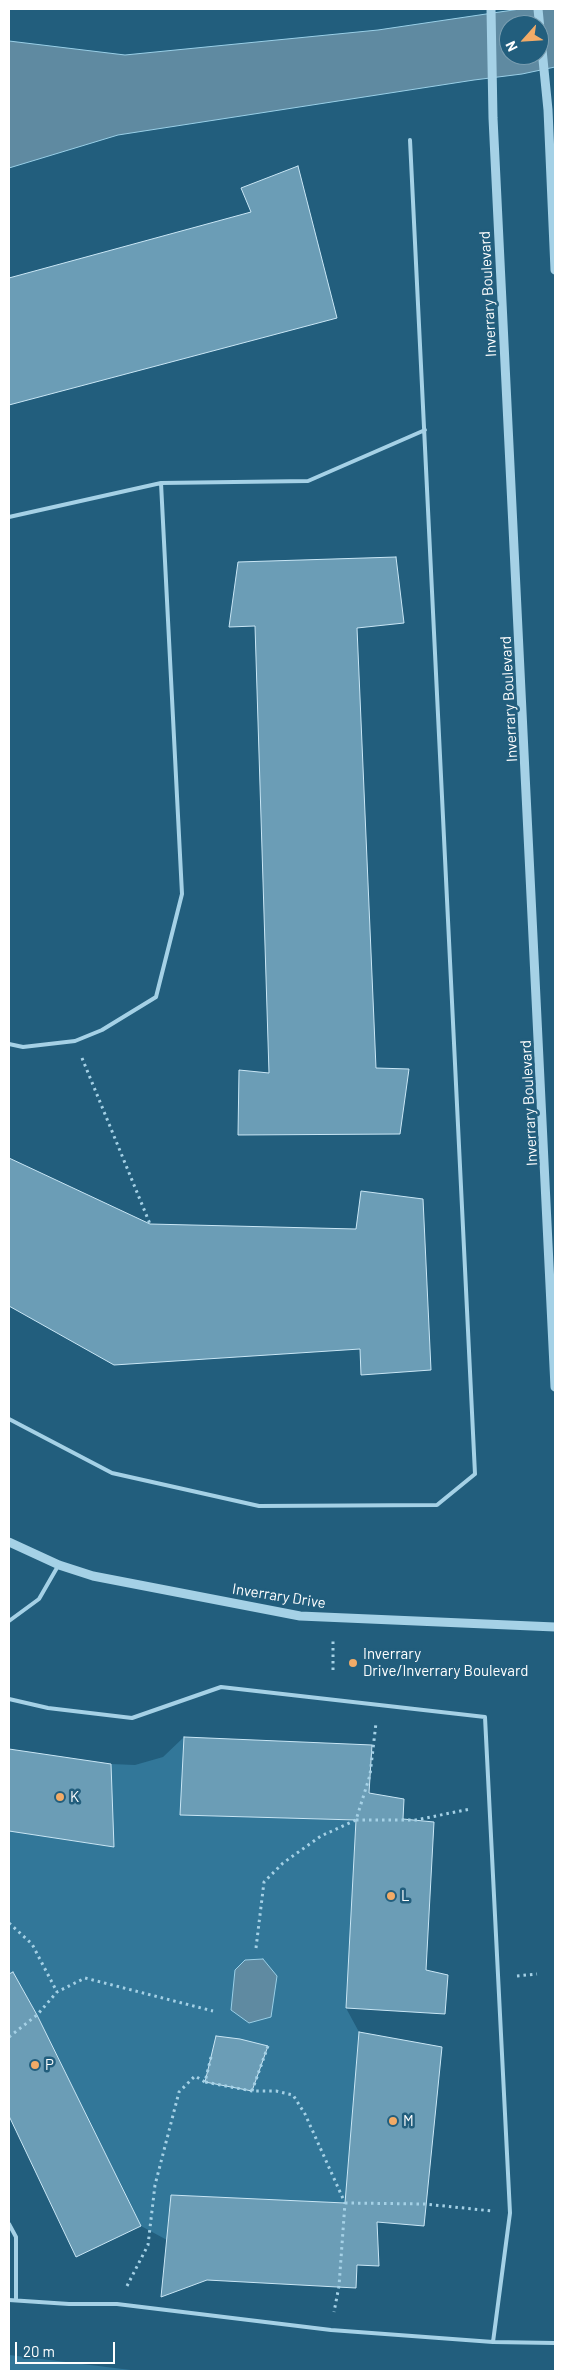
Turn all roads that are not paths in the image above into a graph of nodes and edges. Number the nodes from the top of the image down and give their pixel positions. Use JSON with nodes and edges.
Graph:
{"nodes":[{"id":1,"x":491,"y":9,"type":"edge"},
{"id":2,"x":538,"y":9,"type":"edge"},
{"id":3,"x":410,"y":140,"type":"dead end"},
{"id":4,"x":555,"y":270,"type":"edge"},
{"id":5,"x":425,"y":430,"type":"junction"},
{"id":6,"x":161,"y":482,"type":"junction"},
{"id":7,"x":9,"y":517,"type":"edge"},
{"id":8,"x":9,"y":1044,"type":"edge"},
{"id":9,"x":555,"y":1338,"type":"edge"},
{"id":10,"x":555,"y":1387,"type":"edge"},
{"id":11,"x":9,"y":1419,"type":"edge"},
{"id":12,"x":9,"y":1542,"type":"edge"},
{"id":13,"x":58,"y":1565,"type":"junction"},
{"id":14,"x":9,"y":1621,"type":"edge"},
{"id":15,"x":555,"y":1627,"type":"edge"},
{"id":16,"x":9,"y":1699,"type":"edge"},
{"id":17,"x":9,"y":2224,"type":"edge"},
{"id":18,"x":9,"y":2300,"type":"edge"},
{"id":19,"x":16,"y":2300,"type":"junction"},
{"id":20,"x":493,"y":2342,"type":"junction"},
{"id":21,"x":555,"y":2342,"type":"edge"}],
"edges":[{"from":1,"to":9,"type":"street","name":"Inverrary Boulevard"},
{"from":2,"to":4,"type":"street"},
{"from":3,"to":5,"type":"lane"},
{"from":5,"to":6,"type":"lane"},
{"from":5,"to":11,"type":"lane"},
{"from":6,"to":7,"type":"lane"},
{"from":6,"to":8,"type":"lane"},
{"from":9,"to":10,"type":"street","name":"Inverrary Boulevard"},
{"from":12,"to":13,"type":"street","name":"Inverrary Drive"},
{"from":13,"to":14,"type":"lane"},
{"from":13,"to":15,"type":"street","name":"Inverrary Drive"},
{"from":16,"to":20,"type":"lane"},
{"from":17,"to":19,"type":"lane"},
{"from":18,"to":19,"type":"lane"},
{"from":19,"to":20,"type":"lane"},
{"from":20,"to":21,"type":"lane"}]}
